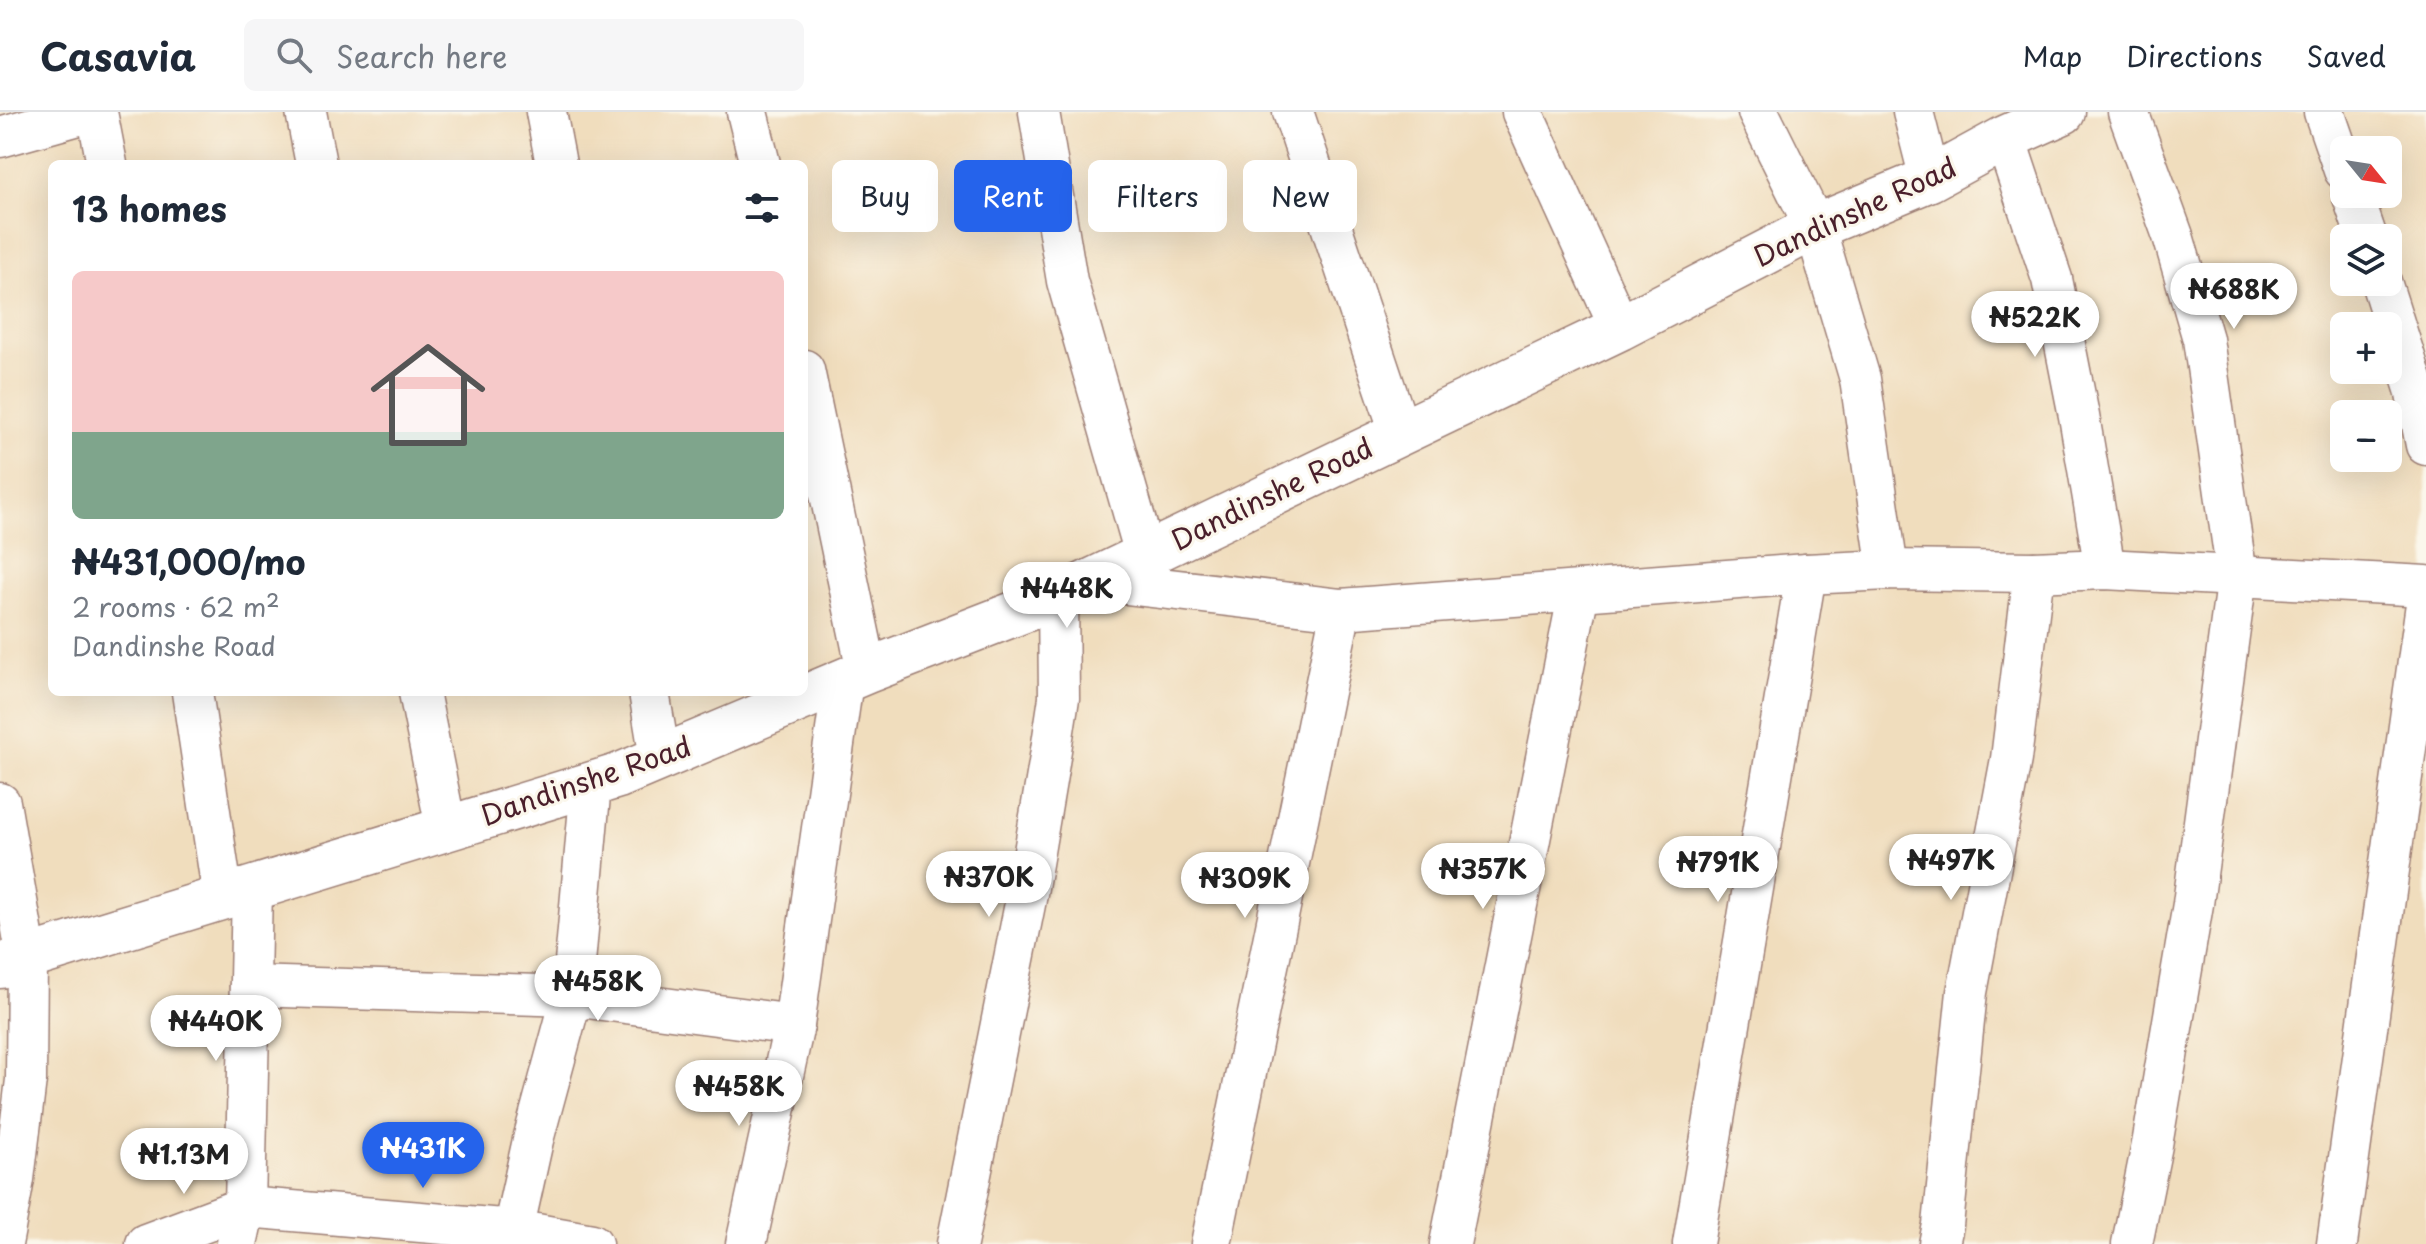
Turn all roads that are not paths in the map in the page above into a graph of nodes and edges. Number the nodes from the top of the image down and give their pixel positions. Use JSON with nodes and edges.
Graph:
{"nodes":[{"id":1,"x":89,"y":112,"type":"edge"},
{"id":2,"x":97,"y":112,"type":"edge"},
{"id":3,"x":306,"y":112,"type":"edge"},
{"id":4,"x":546,"y":112,"type":"edge"},
{"id":5,"x":747,"y":112,"type":"edge"},
{"id":6,"x":1039,"y":112,"type":"edge"},
{"id":7,"x":1293,"y":112,"type":"edge"},
{"id":8,"x":1522,"y":112,"type":"edge"},
{"id":9,"x":1758,"y":112,"type":"edge"},
{"id":10,"x":1913,"y":112,"type":"edge"},
{"id":11,"x":2063,"y":112,"type":"edge"},
{"id":12,"x":2128,"y":112,"type":"edge"},
{"id":13,"x":2324,"y":112,"type":"edge"},
{"id":14,"x":2332,"y":136,"type":"edge"},
{"id":15,"x":0,"y":137,"type":"edge"},
{"id":16,"x":2005,"y":138,"type":"junction"},
{"id":17,"x":106,"y":160,"type":"edge"},
{"id":18,"x":315,"y":160,"type":"edge"},
{"id":19,"x":555,"y":160,"type":"edge"},
{"id":20,"x":759,"y":160,"type":"edge"},
{"id":21,"x":1930,"y":179,"type":"junction"},
{"id":22,"x":1815,"y":227,"type":"junction"},
{"id":23,"x":2385,"y":296,"type":"edge"},
{"id":24,"x":1620,"y":328,"type":"junction"},
{"id":25,"x":808,"y":394,"type":"edge"},
{"id":26,"x":1400,"y":432,"type":"junction"},
{"id":27,"x":2426,"y":445,"type":"edge"},
{"id":28,"x":1145,"y":554,"type":"junction"},
{"id":29,"x":2105,"y":569,"type":"junction"},
{"id":30,"x":1888,"y":570,"type":"junction"},
{"id":31,"x":2034,"y":572,"type":"junction"},
{"id":32,"x":1806,"y":574,"type":"junction"},
{"id":33,"x":2237,"y":576,"type":"junction"},
{"id":34,"x":2426,"y":586,"type":"edge"},
{"id":35,"x":1075,"y":589,"type":"junction"},
{"id":36,"x":1579,"y":591,"type":"junction"},
{"id":37,"x":2426,"y":604,"type":"edge"},
{"id":38,"x":1341,"y":609,"type":"junction"},
{"id":39,"x":855,"y":676,"type":"junction"},
{"id":40,"x":193,"y":696,"type":"edge"},
{"id":41,"x":420,"y":696,"type":"edge"},
{"id":42,"x":650,"y":696,"type":"edge"},
{"id":43,"x":807,"y":696,"type":"edge"},
{"id":44,"x":808,"y":696,"type":"edge"},
{"id":45,"x":660,"y":758,"type":"junction"},
{"id":46,"x":591,"y":784,"type":"junction"},
{"id":47,"x":0,"y":803,"type":"edge"},
{"id":48,"x":446,"y":828,"type":"junction"},
{"id":49,"x":237,"y":893,"type":"junction"},
{"id":50,"x":13,"y":962,"type":"edge"},
{"id":51,"x":250,"y":986,"type":"junction"},
{"id":52,"x":572,"y":996,"type":"junction"},
{"id":53,"x":794,"y":1025,"type":"junction"},
{"id":54,"x":241,"y":1226,"type":"edge"},
{"id":55,"x":512,"y":1237,"type":"edge"},
{"id":56,"x":2,"y":1244,"type":"edge"},
{"id":57,"x":146,"y":1244,"type":"edge"},
{"id":58,"x":592,"y":1244,"type":"edge"},
{"id":59,"x":746,"y":1244,"type":"edge"},
{"id":60,"x":957,"y":1244,"type":"edge"},
{"id":61,"x":1211,"y":1244,"type":"edge"},
{"id":62,"x":1450,"y":1244,"type":"edge"},
{"id":63,"x":1693,"y":1244,"type":"edge"},
{"id":64,"x":1939,"y":1244,"type":"edge"},
{"id":65,"x":2132,"y":1244,"type":"edge"},
{"id":66,"x":2337,"y":1244,"type":"edge"}],
"edges":[{"from":1,"to":15,"type":"street"},
{"from":2,"to":17,"type":"street"},
{"from":3,"to":18,"type":"street"},
{"from":4,"to":19,"type":"street"},
{"from":5,"to":20,"type":"street"},
{"from":6,"to":28,"type":"street"},
{"from":7,"to":26,"type":"street"},
{"from":8,"to":24,"type":"street"},
{"from":9,"to":22,"type":"street"},
{"from":10,"to":21,"type":"street"},
{"from":11,"to":16,"type":"street","name":"Dandinshe Road"},
{"from":12,"to":33,"type":"street"},
{"from":13,"to":14,"type":"street"},
{"from":16,"to":21,"type":"street","name":"Dandinshe Road"},
{"from":16,"to":29,"type":"street"},
{"from":21,"to":22,"type":"street","name":"Dandinshe Road"},
{"from":22,"to":24,"type":"street","name":"Dandinshe Road"},
{"from":22,"to":30,"type":"street"},
{"from":23,"to":27,"type":"street"},
{"from":24,"to":26,"type":"street","name":"Dandinshe Road"},
{"from":25,"to":39,"type":"street"},
{"from":26,"to":28,"type":"street","name":"Dandinshe Road"},
{"from":28,"to":35,"type":"street","name":"Dandinshe Road"},
{"from":29,"to":31,"type":"street"},
{"from":29,"to":33,"type":"street"},
{"from":30,"to":31,"type":"street"},
{"from":30,"to":32,"type":"street"},
{"from":31,"to":64,"type":"street"},
{"from":32,"to":36,"type":"street"},
{"from":32,"to":63,"type":"street"},
{"from":33,"to":34,"type":"street"},
{"from":33,"to":65,"type":"street"},
{"from":35,"to":38,"type":"street"},
{"from":35,"to":39,"type":"street","name":"Dandinshe Road"},
{"from":35,"to":60,"type":"street"},
{"from":36,"to":38,"type":"street"},
{"from":36,"to":62,"type":"street"},
{"from":37,"to":66,"type":"street"},
{"from":38,"to":61,"type":"street"},
{"from":39,"to":44,"type":"street","name":"Dandinshe Road"},
{"from":39,"to":53,"type":"street"},
{"from":40,"to":49,"type":"street"},
{"from":41,"to":48,"type":"street"},
{"from":42,"to":45,"type":"street"},
{"from":43,"to":45,"type":"street","name":"Dandinshe Road"},
{"from":45,"to":46,"type":"street","name":"Dandinshe Road"},
{"from":46,"to":48,"type":"street","name":"Dandinshe Road"},
{"from":46,"to":52,"type":"street"},
{"from":47,"to":50,"type":"street"},
{"from":48,"to":49,"type":"street","name":"Dandinshe Road"},
{"from":49,"to":50,"type":"street","name":"Dandinshe Road"},
{"from":49,"to":51,"type":"street"},
{"from":50,"to":56,"type":"street"},
{"from":51,"to":52,"type":"street"},
{"from":51,"to":54,"type":"street"},
{"from":52,"to":53,"type":"street"},
{"from":52,"to":55,"type":"street"},
{"from":53,"to":59,"type":"street"},
{"from":54,"to":55,"type":"street"},
{"from":54,"to":57,"type":"street"},
{"from":55,"to":58,"type":"street"}]}
